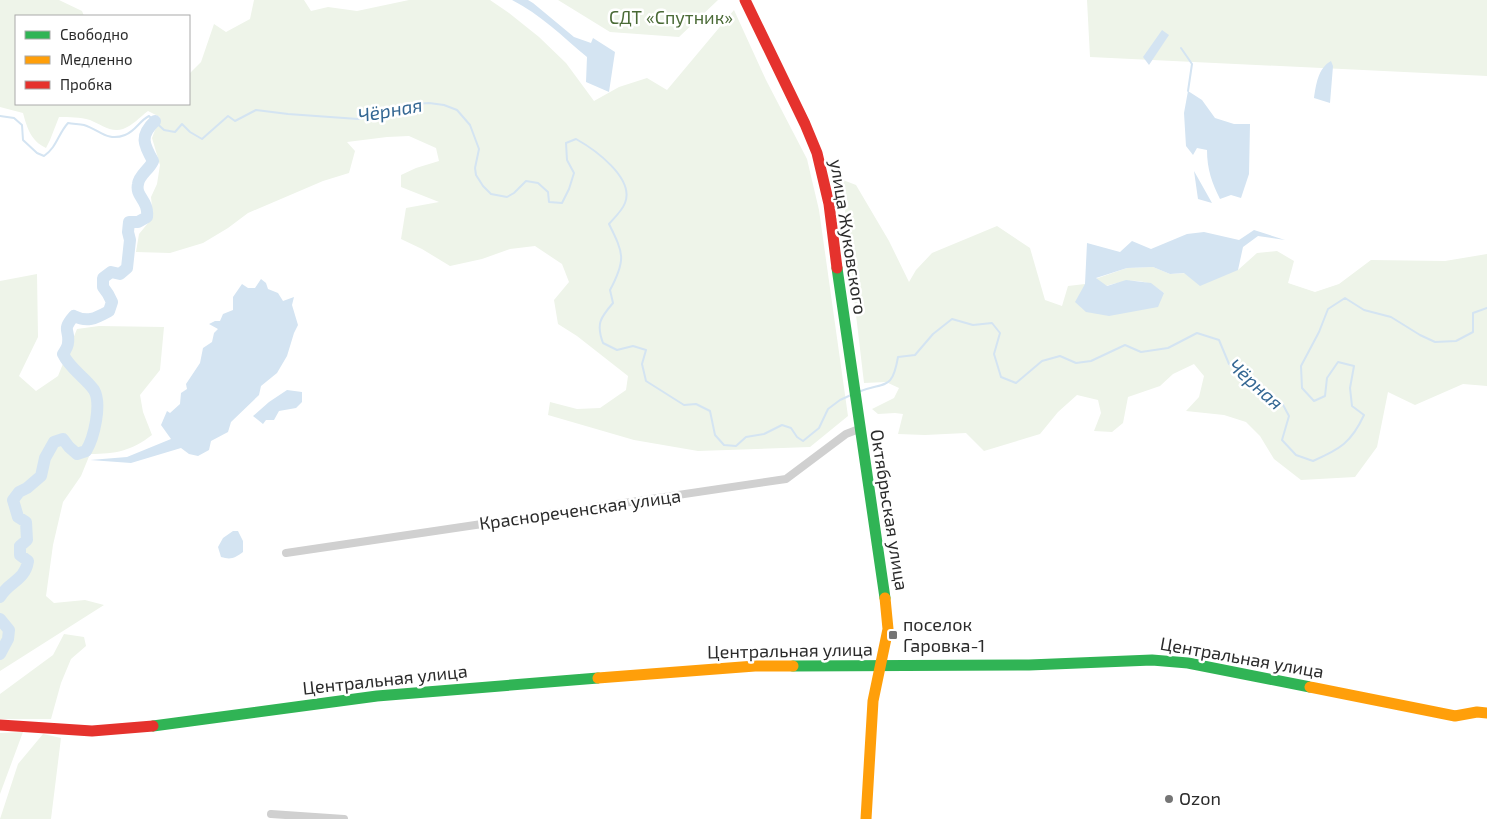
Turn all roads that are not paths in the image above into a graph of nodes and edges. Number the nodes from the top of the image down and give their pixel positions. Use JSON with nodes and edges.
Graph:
{"nodes":[{"id":1,"x":745,"y":0,"type":"edge"},
{"id":2,"x":857,"y":414,"type":"joint"},
{"id":3,"x":859,"y":429,"type":"junction"},
{"id":4,"x":286,"y":553,"type":"dead end"},
{"id":5,"x":881,"y":666,"type":"junction"},
{"id":6,"x":1487,"y":713,"type":"edge"},
{"id":7,"x":0,"y":725,"type":"edge"},
{"id":8,"x":271,"y":814,"type":"dead end"},
{"id":9,"x":344,"y":819,"type":"edge"},
{"id":10,"x":866,"y":819,"type":"edge"}],
"edges":[{"from":1,"to":2,"type":"street","name":"улица Жуковского"},
{"from":2,"to":3,"type":"street","name":"Октябрьская улица"},
{"from":3,"to":4,"type":"street","name":"Краснореченская улица"},
{"from":3,"to":5,"type":"street","name":"Октябрьская улица"},
{"from":5,"to":6,"type":"street","name":"Центральная улица"},
{"from":5,"to":7,"type":"street","name":"Центральная улица"},
{"from":5,"to":10,"type":"street","name":"Октябрьская улица"},
{"from":8,"to":9,"type":"street"}]}
